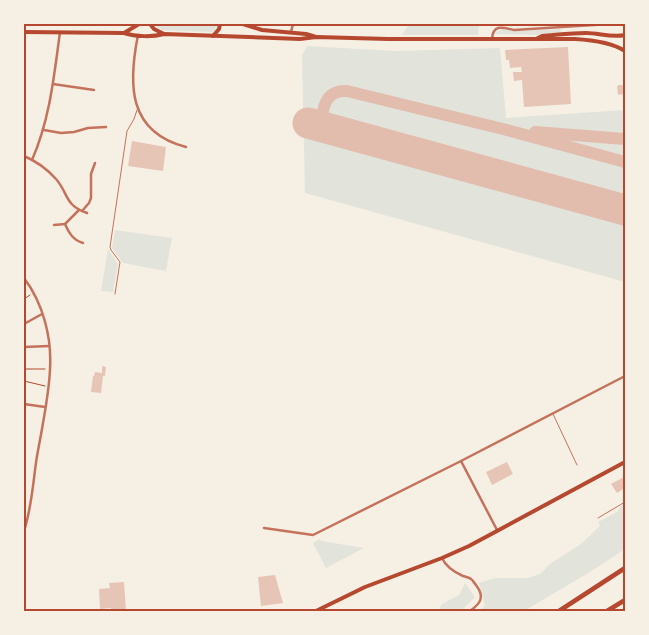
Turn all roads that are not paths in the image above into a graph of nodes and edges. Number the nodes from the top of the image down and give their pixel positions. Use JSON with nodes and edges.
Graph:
{"nodes":[{"id":1,"x":140,"y":24,"type":"edge"},
{"id":2,"x":150,"y":24,"type":"edge"},
{"id":3,"x":220,"y":24,"type":"edge"},
{"id":4,"x":243,"y":24,"type":"edge"},
{"id":5,"x":293,"y":24,"type":"edge"},
{"id":6,"x":610,"y":24,"type":"edge"},
{"id":7,"x":24,"y":32,"type":"edge"},
{"id":8,"x":60,"y":32,"type":"junction"},
{"id":9,"x":124,"y":33,"type":"junction"},
{"id":10,"x":291,"y":33,"type":"junction"},
{"id":11,"x":164,"y":34,"type":"junction"},
{"id":12,"x":138,"y":35,"type":"junction"},
{"id":13,"x":625,"y":35,"type":"edge"},
{"id":14,"x":213,"y":36,"type":"junction"},
{"id":15,"x":316,"y":37,"type":"junction"},
{"id":16,"x":492,"y":39,"type":"junction"},
{"id":17,"x":536,"y":39,"type":"junction"},
{"id":18,"x":625,"y":51,"type":"edge"},
{"id":19,"x":53,"y":84,"type":"junction"},
{"id":20,"x":94,"y":90,"type":"dead end"},
{"id":21,"x":138,"y":109,"type":"junction"},
{"id":22,"x":106,"y":127,"type":"dead end"},
{"id":23,"x":44,"y":130,"type":"junction"},
{"id":24,"x":186,"y":147,"type":"dead end"},
{"id":25,"x":24,"y":156,"type":"edge"},
{"id":26,"x":32,"y":160,"type":"junction"},
{"id":27,"x":95,"y":163,"type":"dead end"},
{"id":28,"x":80,"y":211,"type":"junction"},
{"id":29,"x":86,"y":213,"type":"dead end"},
{"id":30,"x":65,"y":224,"type":"junction"},
{"id":31,"x":54,"y":225,"type":"dead end"},
{"id":32,"x":83,"y":243,"type":"dead end"},
{"id":33,"x":24,"y":278,"type":"edge"},
{"id":34,"x":114,"y":294,"type":"dead end"},
{"id":35,"x":42,"y":314,"type":"junction"},
{"id":36,"x":24,"y":324,"type":"edge"},
{"id":37,"x":24,"y":346,"type":"edge"},
{"id":38,"x":50,"y":346,"type":"junction"},
{"id":39,"x":625,"y":376,"type":"edge"},
{"id":40,"x":24,"y":404,"type":"edge"},
{"id":41,"x":45,"y":407,"type":"junction"},
{"id":42,"x":553,"y":414,"type":"junction"},
{"id":43,"x":461,"y":461,"type":"junction"},
{"id":44,"x":625,"y":464,"type":"edge"},
{"id":45,"x":577,"y":466,"type":"dead end"},
{"id":46,"x":625,"y":502,"type":"edge"},
{"id":47,"x":598,"y":518,"type":"dead end"},
{"id":48,"x":264,"y":528,"type":"dead end"},
{"id":49,"x":24,"y":531,"type":"edge"},
{"id":50,"x":498,"y":531,"type":"junction"},
{"id":51,"x":442,"y":558,"type":"junction"},
{"id":52,"x":625,"y":568,"type":"edge"},
{"id":53,"x":625,"y":600,"type":"edge"},
{"id":54,"x":316,"y":611,"type":"edge"},
{"id":55,"x":470,"y":611,"type":"edge"},
{"id":56,"x":559,"y":611,"type":"edge"},
{"id":57,"x":608,"y":611,"type":"edge"}],
"edges":[{"from":1,"to":9,"type":"main road"},
{"from":1,"to":12,"type":"main road"},
{"from":2,"to":11,"type":"main road"},
{"from":3,"to":14,"type":"main road"},
{"from":4,"to":10,"type":"main road"},
{"from":5,"to":10,"type":"street"},
{"from":6,"to":16,"type":"street"},
{"from":7,"to":8,"type":"main road"},
{"from":8,"to":9,"type":"main road"},
{"from":8,"to":19,"type":"street"},
{"from":9,"to":12,"type":"main road"},
{"from":10,"to":15,"type":"main road"},
{"from":11,"to":12,"type":"main road"},
{"from":11,"to":14,"type":"main road"},
{"from":12,"to":21,"type":"street"},
{"from":13,"to":17,"type":"main road"},
{"from":14,"to":15,"type":"main road"},
{"from":15,"to":16,"type":"main road"},
{"from":16,"to":17,"type":"main road"},
{"from":17,"to":18,"type":"main road"},
{"from":19,"to":20,"type":"street"},
{"from":19,"to":23,"type":"street"},
{"from":21,"to":24,"type":"street"},
{"from":21,"to":34,"type":"lane"},
{"from":22,"to":23,"type":"street"},
{"from":23,"to":26,"type":"street"},
{"from":25,"to":26,"type":"street"},
{"from":26,"to":28,"type":"street"},
{"from":27,"to":28,"type":"street"},
{"from":28,"to":29,"type":"street"},
{"from":28,"to":30,"type":"street"},
{"from":30,"to":31,"type":"street"},
{"from":30,"to":32,"type":"street"},
{"from":33,"to":35,"type":"street"},
{"from":35,"to":36,"type":"street"},
{"from":35,"to":38,"type":"street"},
{"from":37,"to":38,"type":"street"},
{"from":38,"to":41,"type":"street"},
{"from":39,"to":42,"type":"street"},
{"from":40,"to":41,"type":"street"},
{"from":41,"to":49,"type":"street"},
{"from":42,"to":43,"type":"street"},
{"from":42,"to":45,"type":"lane"},
{"from":43,"to":48,"type":"street"},
{"from":43,"to":50,"type":"street"},
{"from":44,"to":50,"type":"main road"},
{"from":46,"to":47,"type":"lane"},
{"from":50,"to":51,"type":"main road"},
{"from":51,"to":54,"type":"main road"},
{"from":51,"to":55,"type":"street"},
{"from":52,"to":56,"type":"highway"},
{"from":53,"to":57,"type":"highway"}]}
